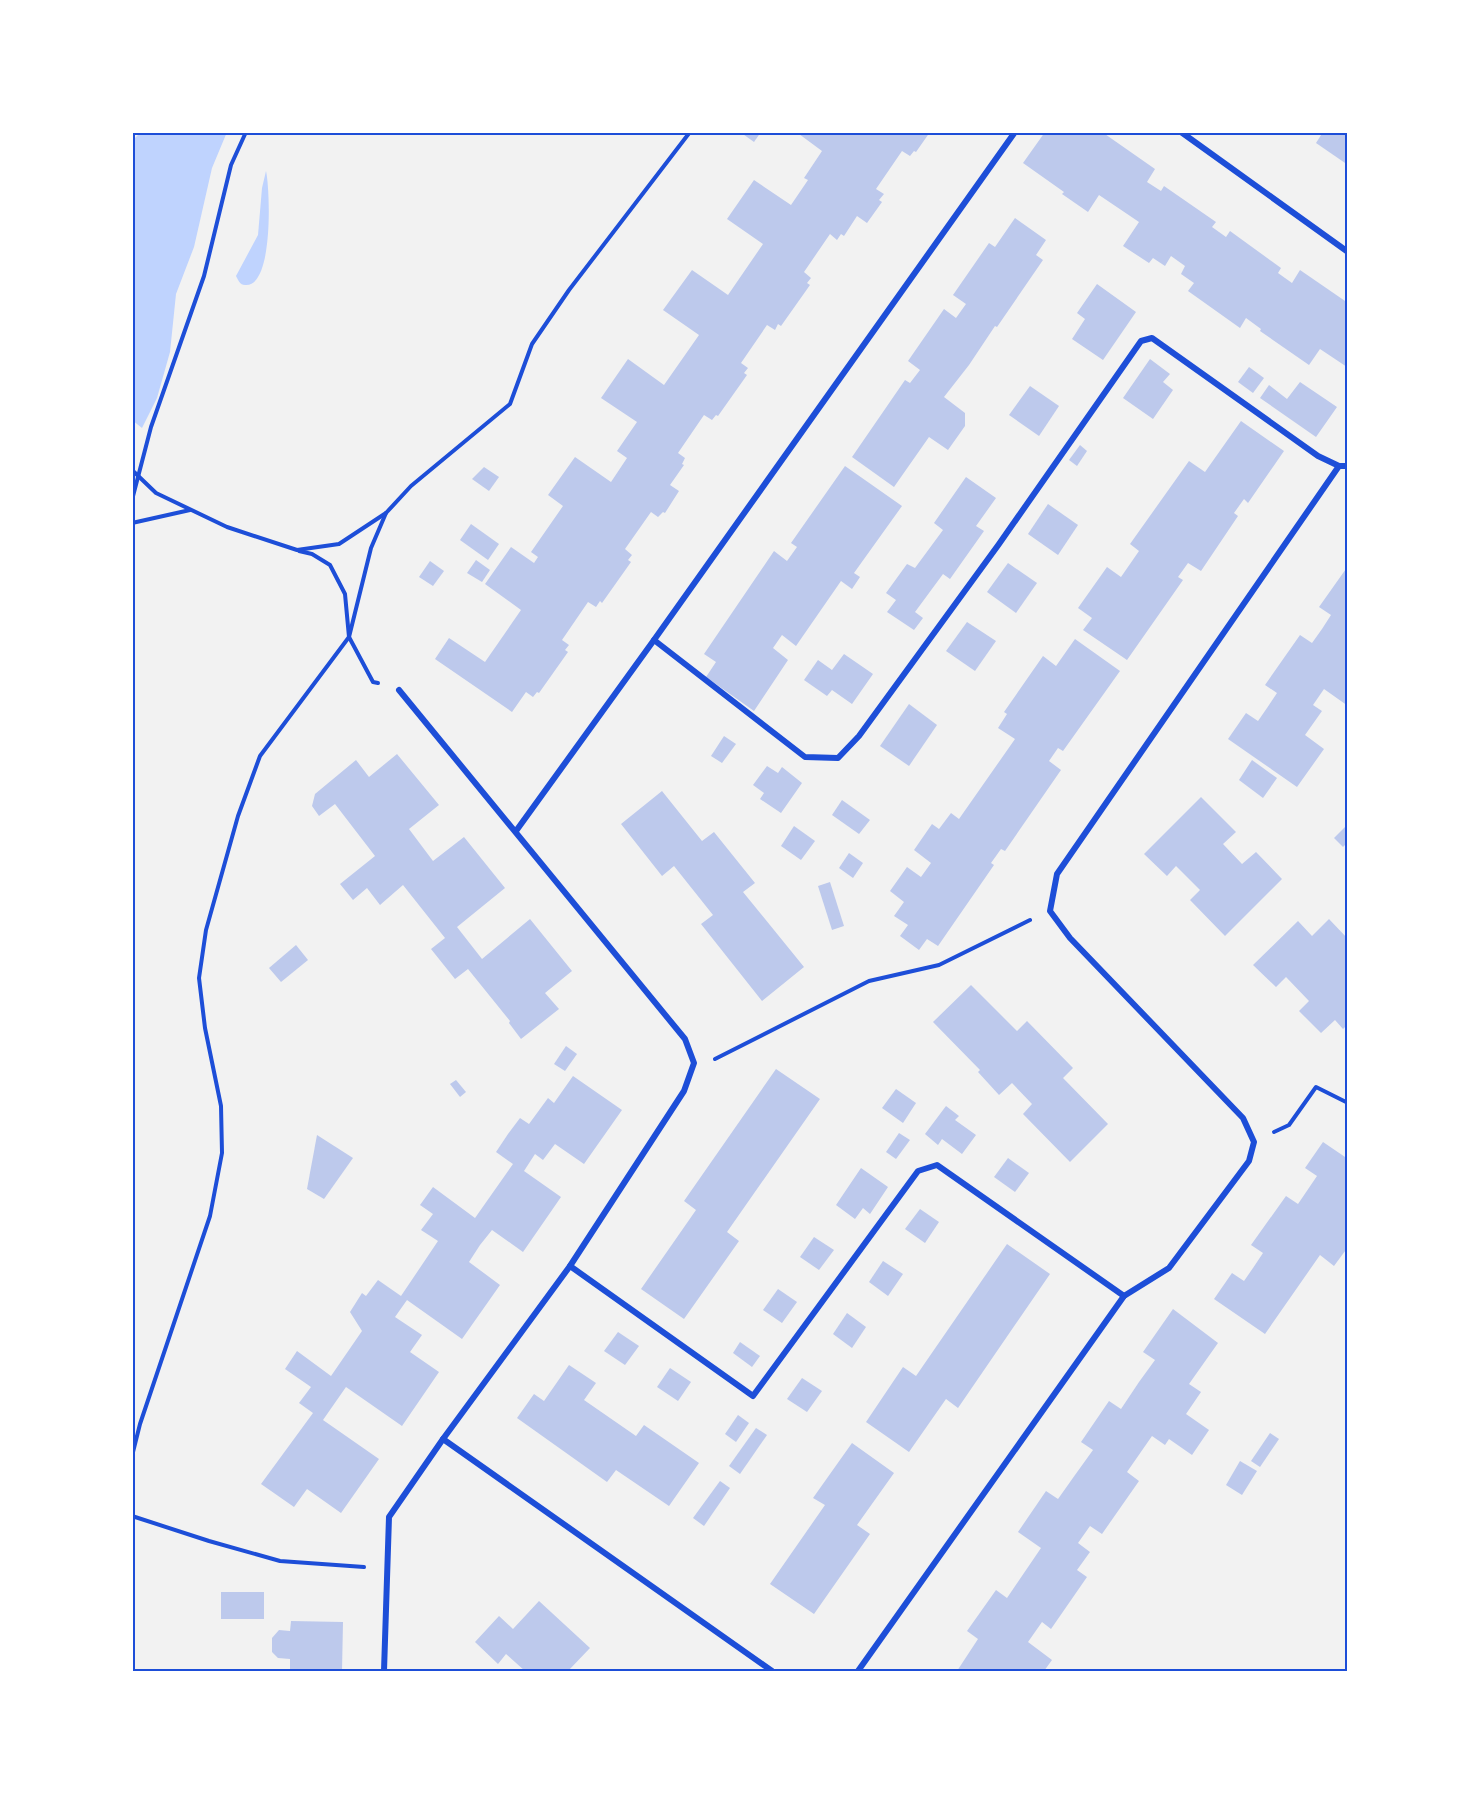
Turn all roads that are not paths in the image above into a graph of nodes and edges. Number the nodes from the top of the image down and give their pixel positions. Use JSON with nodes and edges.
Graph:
{"nodes":[{"id":1,"x":1015,"y":132,"type":"edge"},
{"id":2,"x":1181,"y":132,"type":"edge"},
{"id":3,"x":1348,"y":252,"type":"edge"},
{"id":4,"x":1340,"y":466,"type":"junction"},
{"id":5,"x":1348,"y":466,"type":"edge"},
{"id":6,"x":654,"y":640,"type":"junction"},
{"id":7,"x":399,"y":690,"type":"road end"},
{"id":8,"x":516,"y":831,"type":"junction"},
{"id":9,"x":570,"y":1266,"type":"junction"},
{"id":10,"x":1124,"y":1296,"type":"junction"},
{"id":11,"x":443,"y":1439,"type":"junction"},
{"id":12,"x":384,"y":1671,"type":"edge"},
{"id":13,"x":772,"y":1671,"type":"edge"},
{"id":14,"x":858,"y":1671,"type":"edge"}],
"edges":[{"from":1,"to":6,"type":"street"},
{"from":2,"to":3,"type":"street"},
{"from":4,"to":5,"type":"street"},
{"from":4,"to":6,"type":"street"},
{"from":4,"to":10,"type":"street"},
{"from":6,"to":8,"type":"street"},
{"from":7,"to":8,"type":"street"},
{"from":8,"to":9,"type":"street"},
{"from":9,"to":10,"type":"street"},
{"from":9,"to":11,"type":"street"},
{"from":10,"to":14,"type":"street"},
{"from":11,"to":12,"type":"street"},
{"from":11,"to":13,"type":"street"}]}
